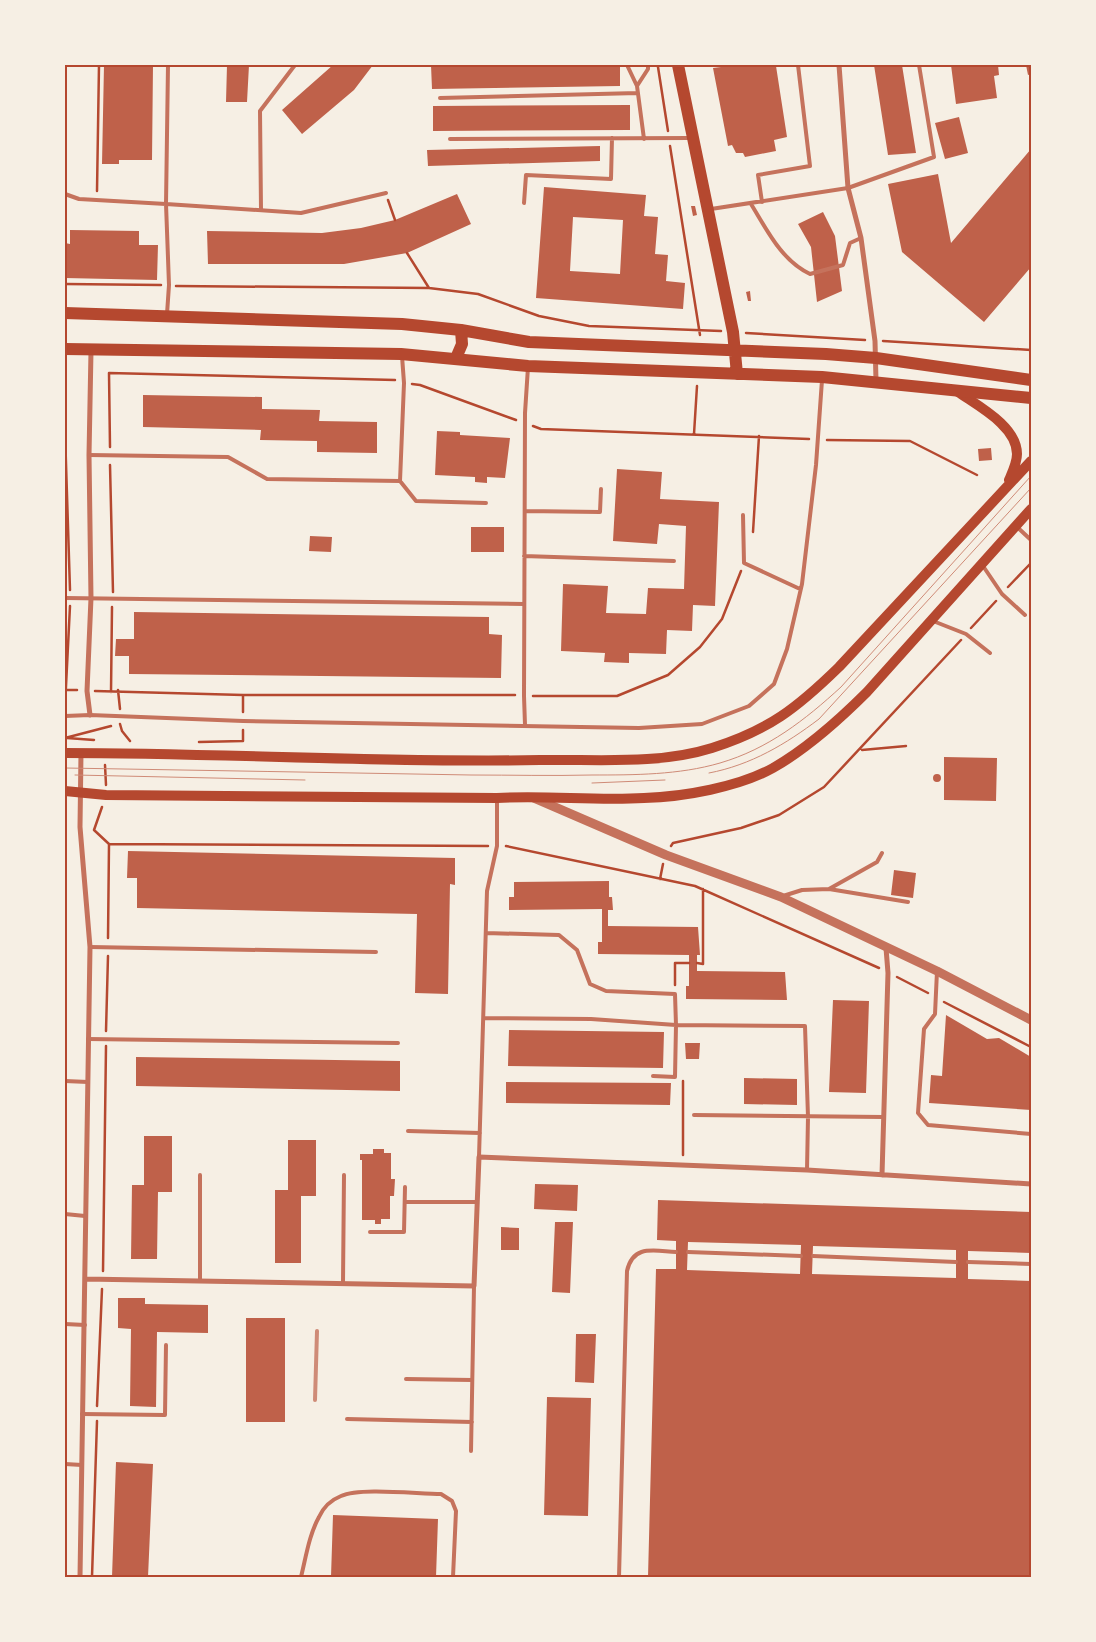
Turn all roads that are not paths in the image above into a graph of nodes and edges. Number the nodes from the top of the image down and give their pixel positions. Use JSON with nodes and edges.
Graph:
{"nodes":[{"id":1,"x":168,"y":65,"type":"edge"},
{"id":2,"x":295,"y":65,"type":"edge"},
{"id":3,"x":627,"y":65,"type":"edge"},
{"id":4,"x":648,"y":65,"type":"edge"},
{"id":5,"x":678,"y":65,"type":"edge"},
{"id":6,"x":798,"y":65,"type":"edge"},
{"id":7,"x":839,"y":65,"type":"edge"},
{"id":8,"x":919,"y":65,"type":"edge"},
{"id":9,"x":637,"y":86,"type":"junction"},
{"id":10,"x":638,"y":93,"type":"junction"},
{"id":11,"x":440,"y":98,"type":"dead end"},
{"id":12,"x":612,"y":138,"type":"junction"},
{"id":13,"x":693,"y":138,"type":"junction"},
{"id":14,"x":450,"y":139,"type":"dead end"},
{"id":15,"x":644,"y":139,"type":"junction"},
{"id":16,"x":848,"y":188,"type":"junction"},
{"id":17,"x":386,"y":193,"type":"road end"},
{"id":18,"x":65,"y":194,"type":"edge"},
{"id":19,"x":762,"y":202,"type":"junction"},
{"id":20,"x":166,"y":204,"type":"junction"},
{"id":21,"x":524,"y":204,"type":"dead end"},
{"id":22,"x":751,"y":204,"type":"junction"},
{"id":23,"x":709,"y":209,"type":"junction"},
{"id":24,"x":261,"y":210,"type":"junction"},
{"id":25,"x":861,"y":238,"type":"junction"},
{"id":26,"x":65,"y":313,"type":"edge"},
{"id":27,"x":166,"y":316,"type":"junction"},
{"id":28,"x":462,"y":330,"type":"junction"},
{"id":29,"x":65,"y":349,"type":"edge"},
{"id":30,"x":91,"y":350,"type":"junction"},
{"id":31,"x":735,"y":352,"type":"junction"},
{"id":32,"x":401,"y":354,"type":"junction"},
{"id":33,"x":456,"y":358,"type":"junction"},
{"id":34,"x":876,"y":358,"type":"junction"},
{"id":35,"x":528,"y":366,"type":"junction"},
{"id":36,"x":737,"y":374,"type":"junction"},
{"id":37,"x":822,"y":377,"type":"junction"},
{"id":38,"x":1031,"y":380,"type":"edge"},
{"id":39,"x":876,"y":381,"type":"junction"},
{"id":40,"x":958,"y":392,"type":"junction"},
{"id":41,"x":1031,"y":398,"type":"edge"},
{"id":42,"x":89,"y":455,"type":"junction"},
{"id":43,"x":1031,"y":461,"type":"edge"},
{"id":44,"x":400,"y":481,"type":"junction"},
{"id":45,"x":1008,"y":484,"type":"junction"},
{"id":46,"x":601,"y":489,"type":"dead end"},
{"id":47,"x":486,"y":503,"type":"dead end"},
{"id":48,"x":1031,"y":509,"type":"edge"},
{"id":49,"x":525,"y":511,"type":"junction"},
{"id":50,"x":743,"y":514,"type":"dead end"},
{"id":51,"x":1016,"y":526,"type":"junction"},
{"id":52,"x":1031,"y":540,"type":"edge"},
{"id":53,"x":524,"y":556,"type":"junction"},
{"id":54,"x":674,"y":561,"type":"dead end"},
{"id":55,"x":982,"y":564,"type":"junction"},
{"id":56,"x":800,"y":589,"type":"junction"},
{"id":57,"x":68,"y":598,"type":"edge"},
{"id":58,"x":92,"y":598,"type":"junction"},
{"id":59,"x":524,"y":604,"type":"junction"},
{"id":60,"x":1025,"y":615,"type":"dead end"},
{"id":61,"x":931,"y":620,"type":"junction"},
{"id":62,"x":990,"y":653,"type":"dead end"},
{"id":63,"x":90,"y":715,"type":"junction"},
{"id":64,"x":65,"y":716,"type":"edge"},
{"id":65,"x":526,"y":725,"type":"junction"},
{"id":66,"x":65,"y":753,"type":"edge"},
{"id":67,"x":81,"y":753,"type":"junction"},
{"id":68,"x":65,"y":791,"type":"edge"},
{"id":69,"x":80,"y":792,"type":"junction"},
{"id":70,"x":529,"y":796,"type":"junction"},
{"id":71,"x":496,"y":798,"type":"junction"},
{"id":72,"x":882,"y":853,"type":"dead end"},
{"id":73,"x":830,"y":889,"type":"junction"},
{"id":74,"x":780,"y":897,"type":"junction"},
{"id":75,"x":908,"y":902,"type":"dead end"},
{"id":76,"x":486,"y":933,"type":"junction"},
{"id":77,"x":90,"y":947,"type":"junction"},
{"id":78,"x":886,"y":948,"type":"junction"},
{"id":79,"x":376,"y":952,"type":"dead end"},
{"id":80,"x":937,"y":971,"type":"junction"},
{"id":81,"x":484,"y":1018,"type":"junction"},
{"id":82,"x":1031,"y":1020,"type":"edge"},
{"id":83,"x":676,"y":1025,"type":"junction"},
{"id":84,"x":88,"y":1039,"type":"junction"},
{"id":85,"x":398,"y":1044,"type":"dead end"},
{"id":86,"x":653,"y":1076,"type":"dead end"},
{"id":87,"x":65,"y":1081,"type":"edge"},
{"id":88,"x":88,"y":1082,"type":"junction"},
{"id":89,"x":694,"y":1115,"type":"dead end"},
{"id":90,"x":808,"y":1117,"type":"junction"},
{"id":91,"x":883,"y":1117,"type":"junction"},
{"id":92,"x":408,"y":1131,"type":"dead end"},
{"id":93,"x":480,"y":1132,"type":"junction"},
{"id":94,"x":1031,"y":1134,"type":"edge"},
{"id":95,"x":480,"y":1157,"type":"junction"},
{"id":96,"x":806,"y":1170,"type":"junction"},
{"id":97,"x":200,"y":1175,"type":"dead end"},
{"id":98,"x":344,"y":1175,"type":"dead end"},
{"id":99,"x":882,"y":1175,"type":"junction"},
{"id":100,"x":1031,"y":1184,"type":"edge"},
{"id":101,"x":405,"y":1187,"type":"dead end"},
{"id":102,"x":405,"y":1202,"type":"junction"},
{"id":103,"x":477,"y":1202,"type":"junction"},
{"id":104,"x":65,"y":1214,"type":"edge"},
{"id":105,"x":85,"y":1216,"type":"junction"},
{"id":106,"x":370,"y":1232,"type":"dead end"},
{"id":107,"x":676,"y":1252,"type":"dead end"},
{"id":108,"x":688,"y":1252,"type":"dead end"},
{"id":109,"x":800,"y":1256,"type":"dead end"},
{"id":110,"x":813,"y":1256,"type":"dead end"},
{"id":111,"x":956,"y":1262,"type":"dead end"},
{"id":112,"x":968,"y":1262,"type":"dead end"},
{"id":113,"x":1031,"y":1264,"type":"edge"},
{"id":114,"x":85,"y":1278,"type":"junction"},
{"id":115,"x":200,"y":1281,"type":"junction"},
{"id":116,"x":343,"y":1283,"type":"junction"},
{"id":117,"x":474,"y":1286,"type":"junction"},
{"id":118,"x":65,"y":1324,"type":"edge"},
{"id":119,"x":85,"y":1326,"type":"junction"},
{"id":120,"x":166,"y":1345,"type":"dead end"},
{"id":121,"x":406,"y":1379,"type":"dead end"},
{"id":122,"x":472,"y":1380,"type":"junction"},
{"id":123,"x":82,"y":1414,"type":"junction"},
{"id":124,"x":347,"y":1419,"type":"dead end"},
{"id":125,"x":472,"y":1422,"type":"junction"},
{"id":126,"x":471,"y":1451,"type":"dead end"},
{"id":127,"x":65,"y":1464,"type":"edge"},
{"id":128,"x":82,"y":1465,"type":"junction"},
{"id":129,"x":80,"y":1577,"type":"edge"},
{"id":130,"x":301,"y":1577,"type":"edge"},
{"id":131,"x":453,"y":1577,"type":"edge"},
{"id":132,"x":619,"y":1577,"type":"edge"}],
"edges":[{"from":1,"to":20,"type":"lane"},
{"from":2,"to":24,"type":"lane"},
{"from":3,"to":9,"type":"lane"},
{"from":4,"to":9,"type":"lane"},
{"from":5,"to":13,"type":"main road"},
{"from":6,"to":19,"type":"lane"},
{"from":7,"to":16,"type":"street"},
{"from":8,"to":16,"type":"lane"},
{"from":9,"to":10,"type":"lane"},
{"from":10,"to":11,"type":"lane"},
{"from":10,"to":15,"type":"lane"},
{"from":12,"to":14,"type":"lane"},
{"from":12,"to":15,"type":"lane"},
{"from":12,"to":21,"type":"lane"},
{"from":13,"to":15,"type":"lane"},
{"from":13,"to":23,"type":"main road"},
{"from":16,"to":19,"type":"lane"},
{"from":16,"to":25,"type":"street"},
{"from":17,"to":24,"type":"lane"},
{"from":18,"to":20,"type":"lane"},
{"from":19,"to":22,"type":"lane"},
{"from":20,"to":24,"type":"lane"},
{"from":20,"to":27,"type":"lane"},
{"from":22,"to":23,"type":"lane"},
{"from":22,"to":25,"type":"lane"},
{"from":23,"to":31,"type":"main road"},
{"from":25,"to":34,"type":"street"},
{"from":26,"to":27,"type":"main road"},
{"from":27,"to":28,"type":"main road"},
{"from":28,"to":31,"type":"main road"},
{"from":28,"to":33,"type":"main road"},
{"from":29,"to":30,"type":"main road"},
{"from":30,"to":32,"type":"main road"},
{"from":30,"to":42,"type":"street"},
{"from":31,"to":34,"type":"main road"},
{"from":31,"to":36,"type":"main road"},
{"from":32,"to":33,"type":"main road"},
{"from":32,"to":44,"type":"lane"},
{"from":33,"to":35,"type":"main road"},
{"from":34,"to":38,"type":"main road"},
{"from":34,"to":39,"type":"street"},
{"from":35,"to":36,"type":"main road"},
{"from":35,"to":49,"type":"lane"},
{"from":36,"to":37,"type":"main road"},
{"from":37,"to":39,"type":"main road"},
{"from":37,"to":56,"type":"lane"},
{"from":39,"to":40,"type":"main road"},
{"from":40,"to":41,"type":"main road"},
{"from":40,"to":45,"type":"main road"},
{"from":42,"to":44,"type":"lane"},
{"from":42,"to":58,"type":"street"},
{"from":43,"to":45,"type":"main road"},
{"from":44,"to":47,"type":"lane"},
{"from":45,"to":67,"type":"main road"},
{"from":46,"to":49,"type":"lane"},
{"from":48,"to":51,"type":"main road"},
{"from":49,"to":53,"type":"lane"},
{"from":50,"to":56,"type":"lane"},
{"from":51,"to":52,"type":"lane"},
{"from":51,"to":55,"type":"main road"},
{"from":53,"to":54,"type":"lane"},
{"from":53,"to":59,"type":"lane"},
{"from":55,"to":60,"type":"lane"},
{"from":55,"to":61,"type":"main road"},
{"from":56,"to":65,"type":"lane"},
{"from":57,"to":58,"type":"lane"},
{"from":58,"to":59,"type":"lane"},
{"from":58,"to":63,"type":"street"},
{"from":59,"to":65,"type":"lane"},
{"from":61,"to":62,"type":"lane"},
{"from":61,"to":70,"type":"main road"},
{"from":63,"to":64,"type":"lane"},
{"from":63,"to":65,"type":"lane"},
{"from":66,"to":67,"type":"main road"},
{"from":67,"to":69,"type":"street"},
{"from":68,"to":69,"type":"main road"},
{"from":69,"to":71,"type":"main road"},
{"from":69,"to":77,"type":"street"},
{"from":70,"to":71,"type":"main road"},
{"from":70,"to":74,"type":"street"},
{"from":71,"to":76,"type":"lane"},
{"from":72,"to":73,"type":"lane"},
{"from":73,"to":74,"type":"lane"},
{"from":73,"to":75,"type":"lane"},
{"from":74,"to":78,"type":"street"},
{"from":76,"to":81,"type":"lane"},
{"from":76,"to":83,"type":"lane"},
{"from":77,"to":79,"type":"lane"},
{"from":77,"to":84,"type":"street"},
{"from":78,"to":80,"type":"street"},
{"from":78,"to":91,"type":"street"},
{"from":80,"to":82,"type":"street"},
{"from":80,"to":94,"type":"lane"},
{"from":81,"to":83,"type":"lane"},
{"from":81,"to":93,"type":"lane"},
{"from":83,"to":86,"type":"lane"},
{"from":83,"to":90,"type":"lane"},
{"from":84,"to":85,"type":"lane"},
{"from":84,"to":88,"type":"street"},
{"from":87,"to":88,"type":"lane"},
{"from":88,"to":105,"type":"street"},
{"from":89,"to":90,"type":"lane"},
{"from":90,"to":91,"type":"lane"},
{"from":90,"to":96,"type":"lane"},
{"from":91,"to":99,"type":"street"},
{"from":92,"to":93,"type":"lane"},
{"from":93,"to":95,"type":"lane"},
{"from":95,"to":96,"type":"street"},
{"from":95,"to":103,"type":"street"},
{"from":96,"to":99,"type":"street"},
{"from":97,"to":115,"type":"lane"},
{"from":98,"to":116,"type":"lane"},
{"from":99,"to":100,"type":"street"},
{"from":101,"to":102,"type":"lane"},
{"from":102,"to":103,"type":"lane"},
{"from":102,"to":106,"type":"lane"},
{"from":103,"to":117,"type":"street"},
{"from":104,"to":105,"type":"lane"},
{"from":105,"to":114,"type":"street"},
{"from":107,"to":132,"type":"lane"},
{"from":108,"to":109,"type":"lane"},
{"from":110,"to":111,"type":"lane"},
{"from":112,"to":113,"type":"lane"},
{"from":114,"to":115,"type":"street"},
{"from":114,"to":119,"type":"street"},
{"from":115,"to":116,"type":"street"},
{"from":116,"to":117,"type":"street"},
{"from":117,"to":122,"type":"lane"},
{"from":118,"to":119,"type":"lane"},
{"from":119,"to":123,"type":"street"},
{"from":120,"to":123,"type":"lane"},
{"from":121,"to":122,"type":"lane"},
{"from":122,"to":125,"type":"lane"},
{"from":123,"to":128,"type":"street"},
{"from":124,"to":125,"type":"lane"},
{"from":125,"to":126,"type":"lane"},
{"from":127,"to":128,"type":"lane"},
{"from":128,"to":129,"type":"street"},
{"from":130,"to":131,"type":"lane"}]}
